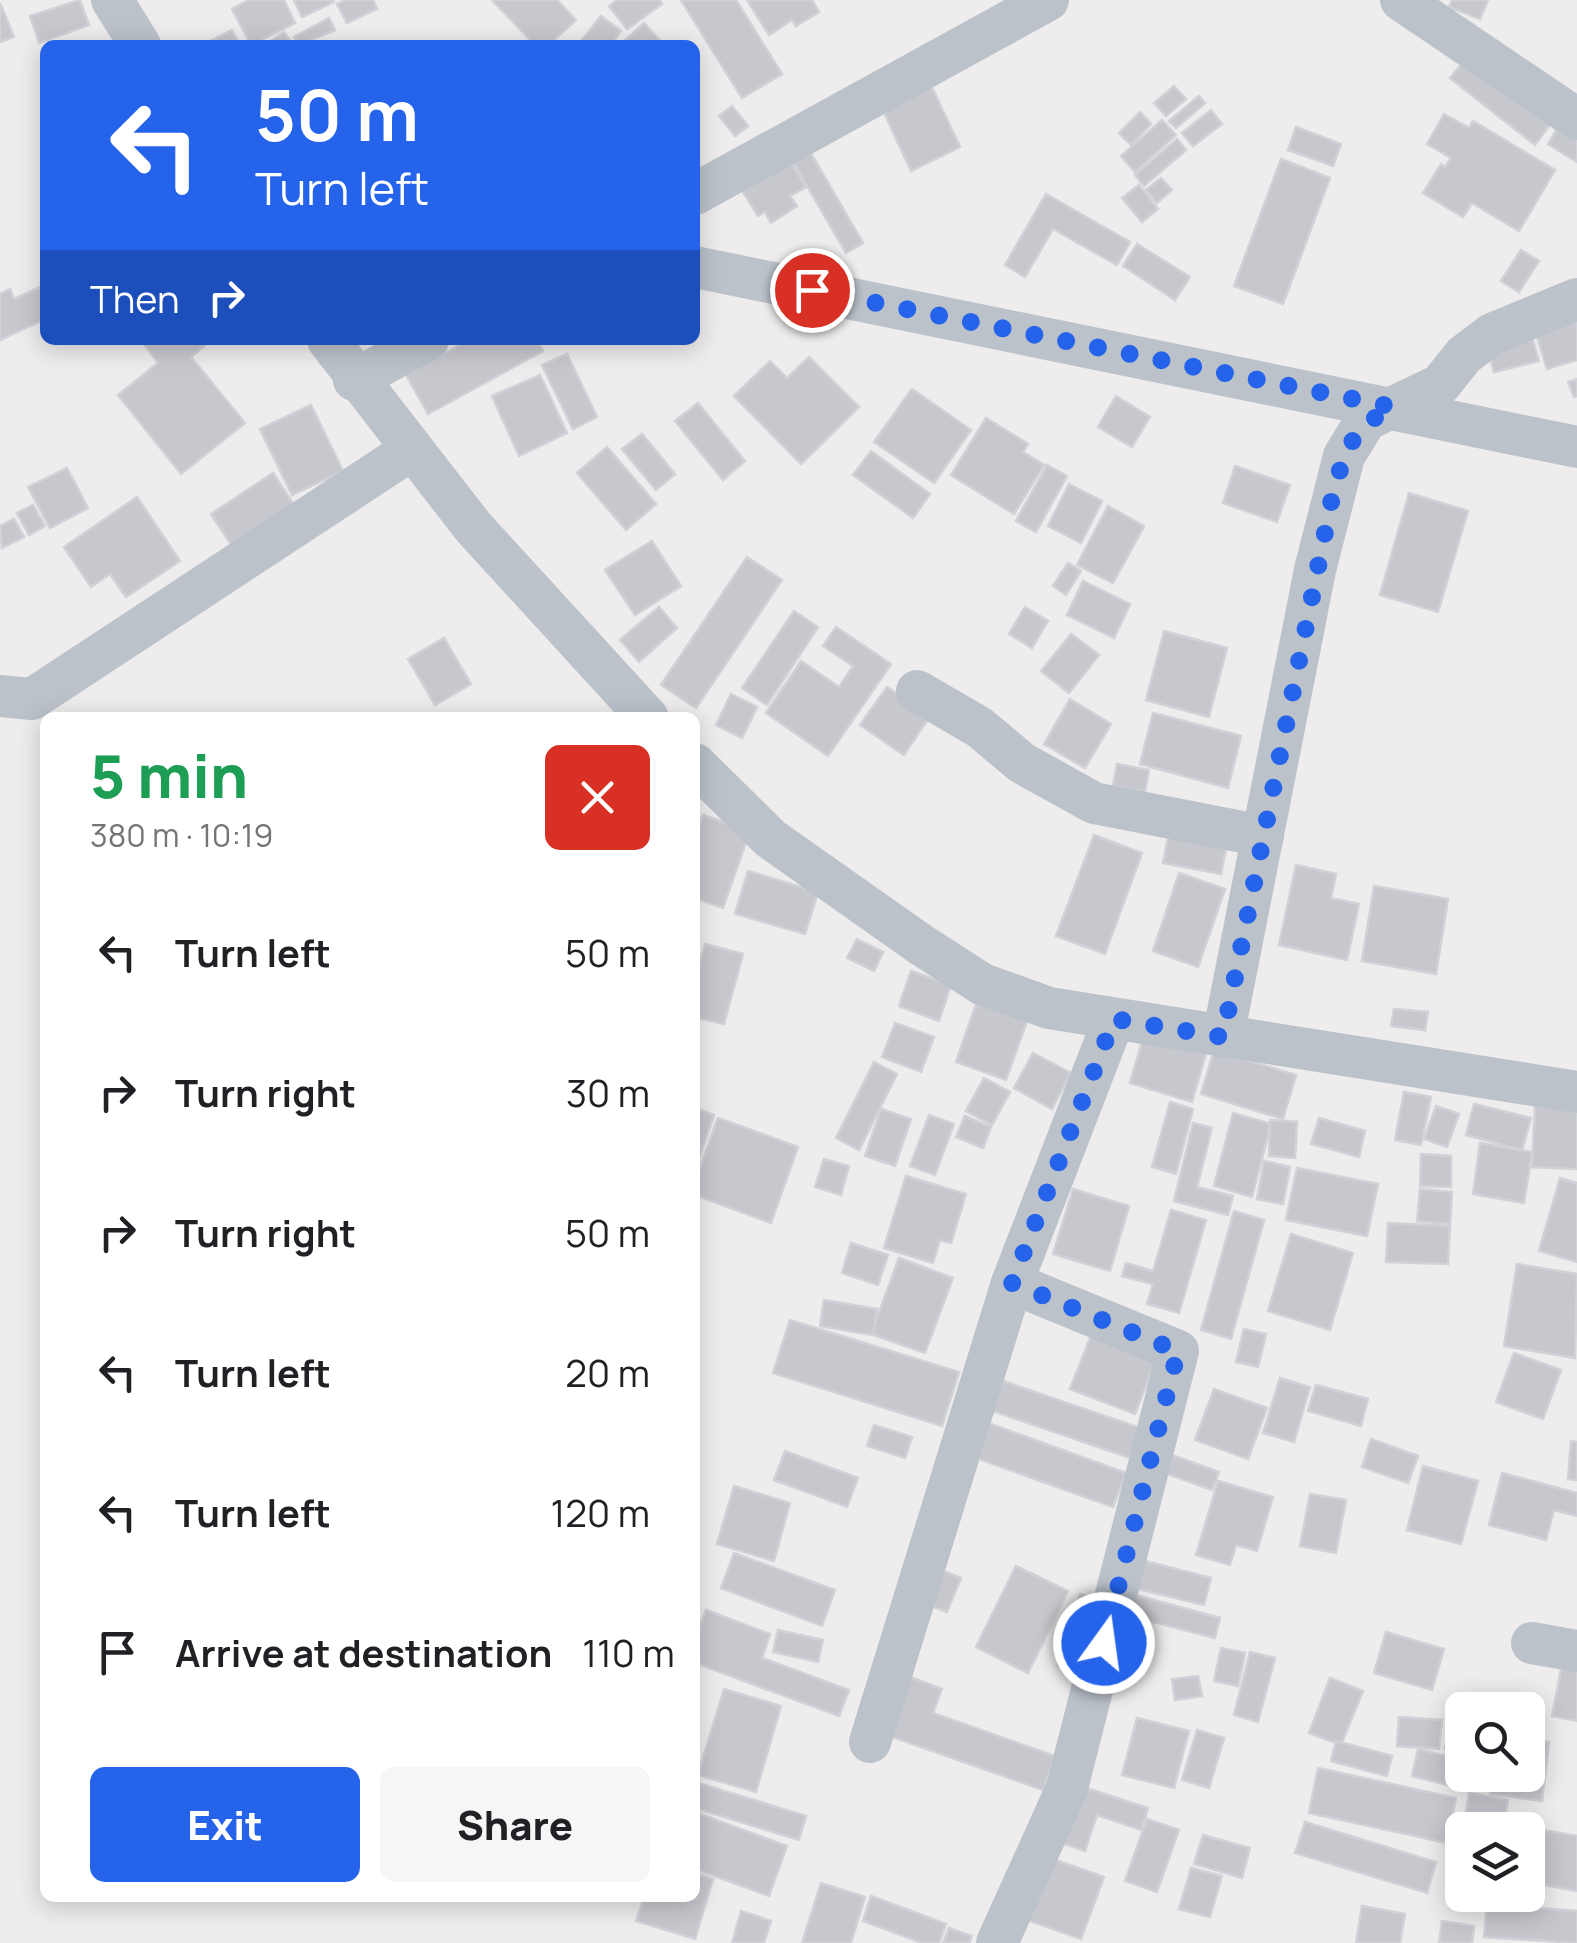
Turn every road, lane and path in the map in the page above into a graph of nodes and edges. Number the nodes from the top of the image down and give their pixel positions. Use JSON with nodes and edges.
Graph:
{"nodes":[{"id":1,"x":112,"y":0,"type":"edge"},
{"id":2,"x":1048,"y":0,"type":"edge"},
{"id":3,"x":1402,"y":0,"type":"edge"},
{"id":4,"x":137,"y":40,"type":"edge"},
{"id":5,"x":1577,"y":119,"type":"edge"},
{"id":6,"x":700,"y":191,"type":"edge"},
{"id":7,"x":700,"y":268,"type":"edge"},
{"id":8,"x":1577,"y":299,"type":"edge"},
{"id":9,"x":331,"y":345,"type":"edge"},
{"id":10,"x":419,"y":345,"type":"edge"},
{"id":11,"x":354,"y":380,"type":"junction"},
{"id":12,"x":1394,"y":407,"type":"junction"},
{"id":13,"x":1577,"y":447,"type":"edge"},
{"id":14,"x":411,"y":450,"type":"junction"},
{"id":15,"x":917,"y":691,"type":"dead end"},
{"id":16,"x":0,"y":696,"type":"edge"},
{"id":17,"x":643,"y":712,"type":"edge"},
{"id":18,"x":700,"y":769,"type":"edge"},
{"id":19,"x":1263,"y":836,"type":"junction"},
{"id":20,"x":1114,"y":1019,"type":"junction"},
{"id":21,"x":1223,"y":1037,"type":"junction"},
{"id":22,"x":1577,"y":1092,"type":"edge"},
{"id":23,"x":1012,"y":1283,"type":"junction"},
{"id":24,"x":1532,"y":1642,"type":"dead end"},
{"id":25,"x":1577,"y":1651,"type":"edge"},
{"id":26,"x":870,"y":1742,"type":"dead end"},
{"id":27,"x":997,"y":1943,"type":"edge"}],
"edges":[{"from":1,"to":4,"type":"street"},
{"from":2,"to":6,"type":"street"},
{"from":3,"to":5,"type":"street"},
{"from":7,"to":12,"type":"street"},
{"from":8,"to":12,"type":"street"},
{"from":9,"to":11,"type":"street"},
{"from":10,"to":11,"type":"street"},
{"from":11,"to":14,"type":"street"},
{"from":12,"to":13,"type":"street"},
{"from":12,"to":19,"type":"street"},
{"from":14,"to":16,"type":"street"},
{"from":14,"to":17,"type":"street"},
{"from":15,"to":19,"type":"street"},
{"from":18,"to":20,"type":"street"},
{"from":19,"to":21,"type":"street"},
{"from":20,"to":21,"type":"street"},
{"from":20,"to":23,"type":"street"},
{"from":21,"to":22,"type":"street"},
{"from":23,"to":26,"type":"street"},
{"from":23,"to":27,"type":"street"},
{"from":24,"to":25,"type":"street"}]}
